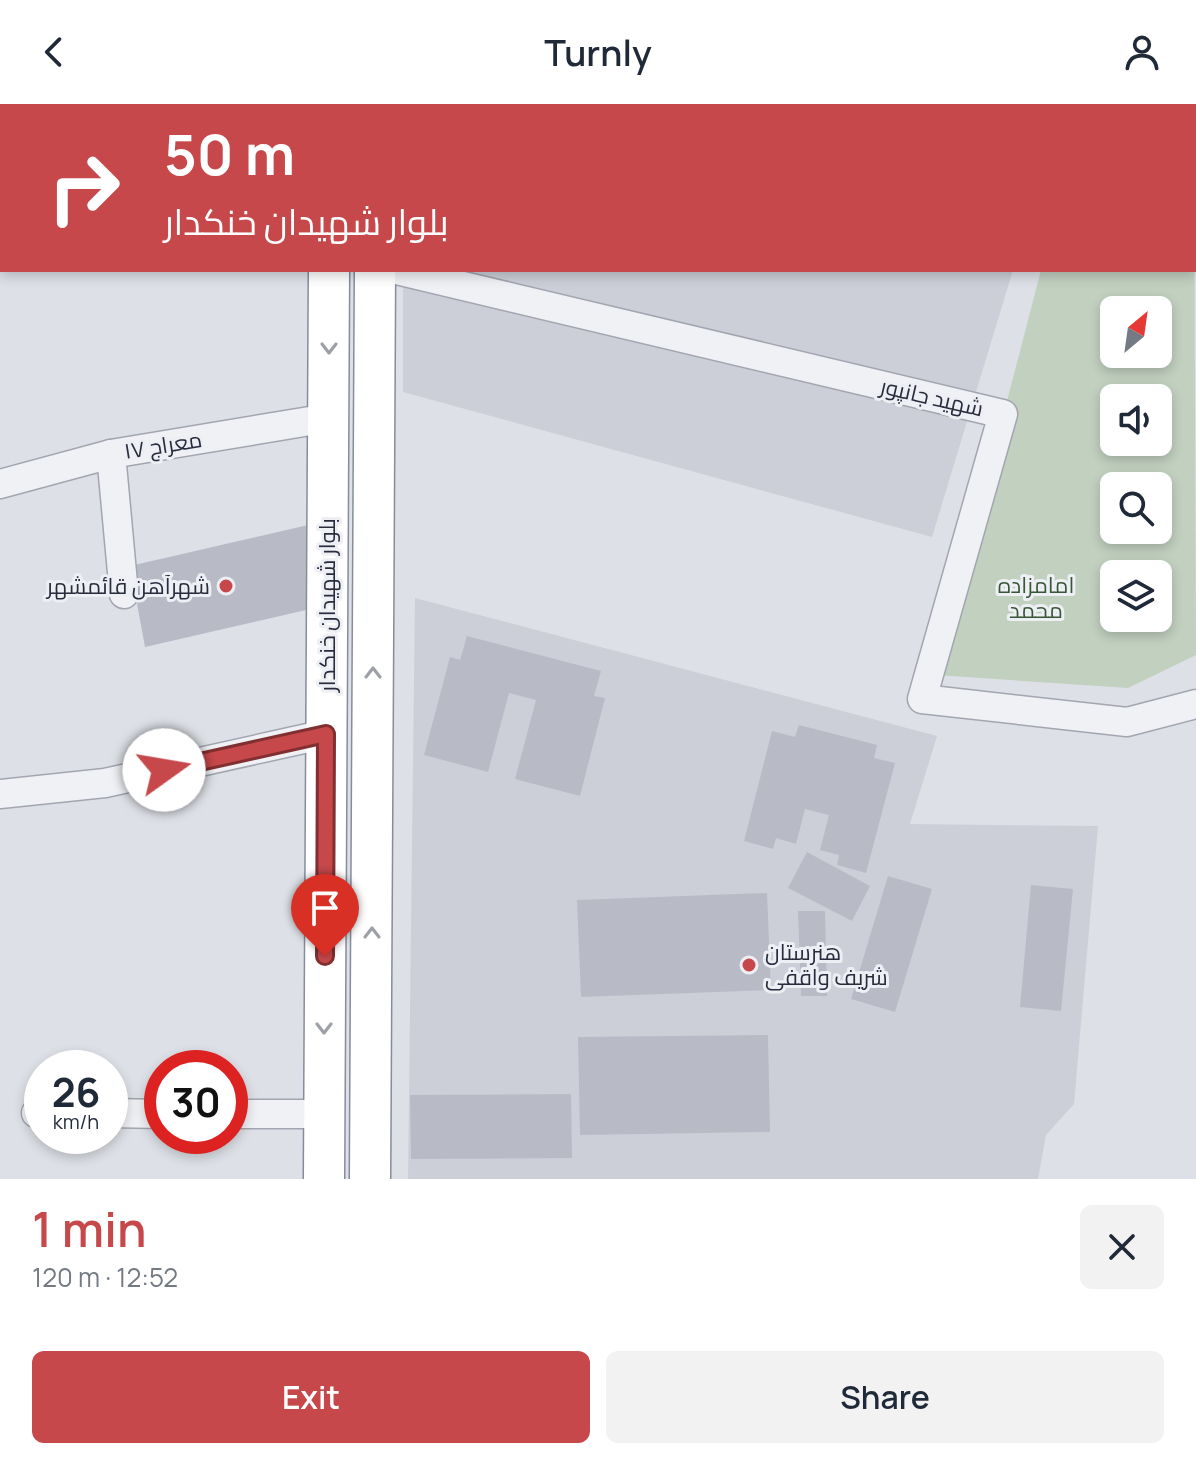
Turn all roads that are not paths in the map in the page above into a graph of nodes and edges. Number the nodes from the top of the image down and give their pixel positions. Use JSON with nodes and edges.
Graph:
{"nodes":[{"id":1,"x":329,"y":272,"type":"edge"},
{"id":2,"x":375,"y":272,"type":"edge"},
{"id":3,"x":404,"y":272,"type":"edge"},
{"id":4,"x":328,"y":418,"type":"junction"},
{"id":5,"x":111,"y":454,"type":"junction"},
{"id":6,"x":0,"y":484,"type":"edge"},
{"id":7,"x":124,"y":594,"type":"dead end"},
{"id":8,"x":1196,"y":704,"type":"edge"},
{"id":9,"x":326,"y":734,"type":"junction"},
{"id":10,"x":0,"y":794,"type":"edge"},
{"id":11,"x":248,"y":1114,"type":"edge"},
{"id":12,"x":324,"y":1114,"type":"junction"},
{"id":13,"x":324,"y":1179,"type":"edge"},
{"id":14,"x":370,"y":1179,"type":"edge"}],
"edges":[{"from":1,"to":4,"type":"highway","name":"بلوار شهیدان خنکدار","one_way":true},
{"from":14,"to":2,"type":"highway","name":"بلوار شهیدان خنکدار","one_way":true},
{"from":3,"to":8,"type":"street","name":"شهید جانپور"},
{"from":4,"to":5,"type":"street","name":"معراج ۱۷"},
{"from":4,"to":9,"type":"highway","name":"بلوار شهیدان خنکدار"},
{"from":5,"to":6,"type":"street","name":"معراج ۱۷"},
{"from":5,"to":7,"type":"street"},
{"from":9,"to":10,"type":"street"},
{"from":9,"to":12,"type":"highway","name":"بلوار شهیدان خنکدار","one_way":true},
{"from":11,"to":12,"type":"street"},
{"from":12,"to":13,"type":"highway","name":"بلوار شهیدان خنکدار"}]}
